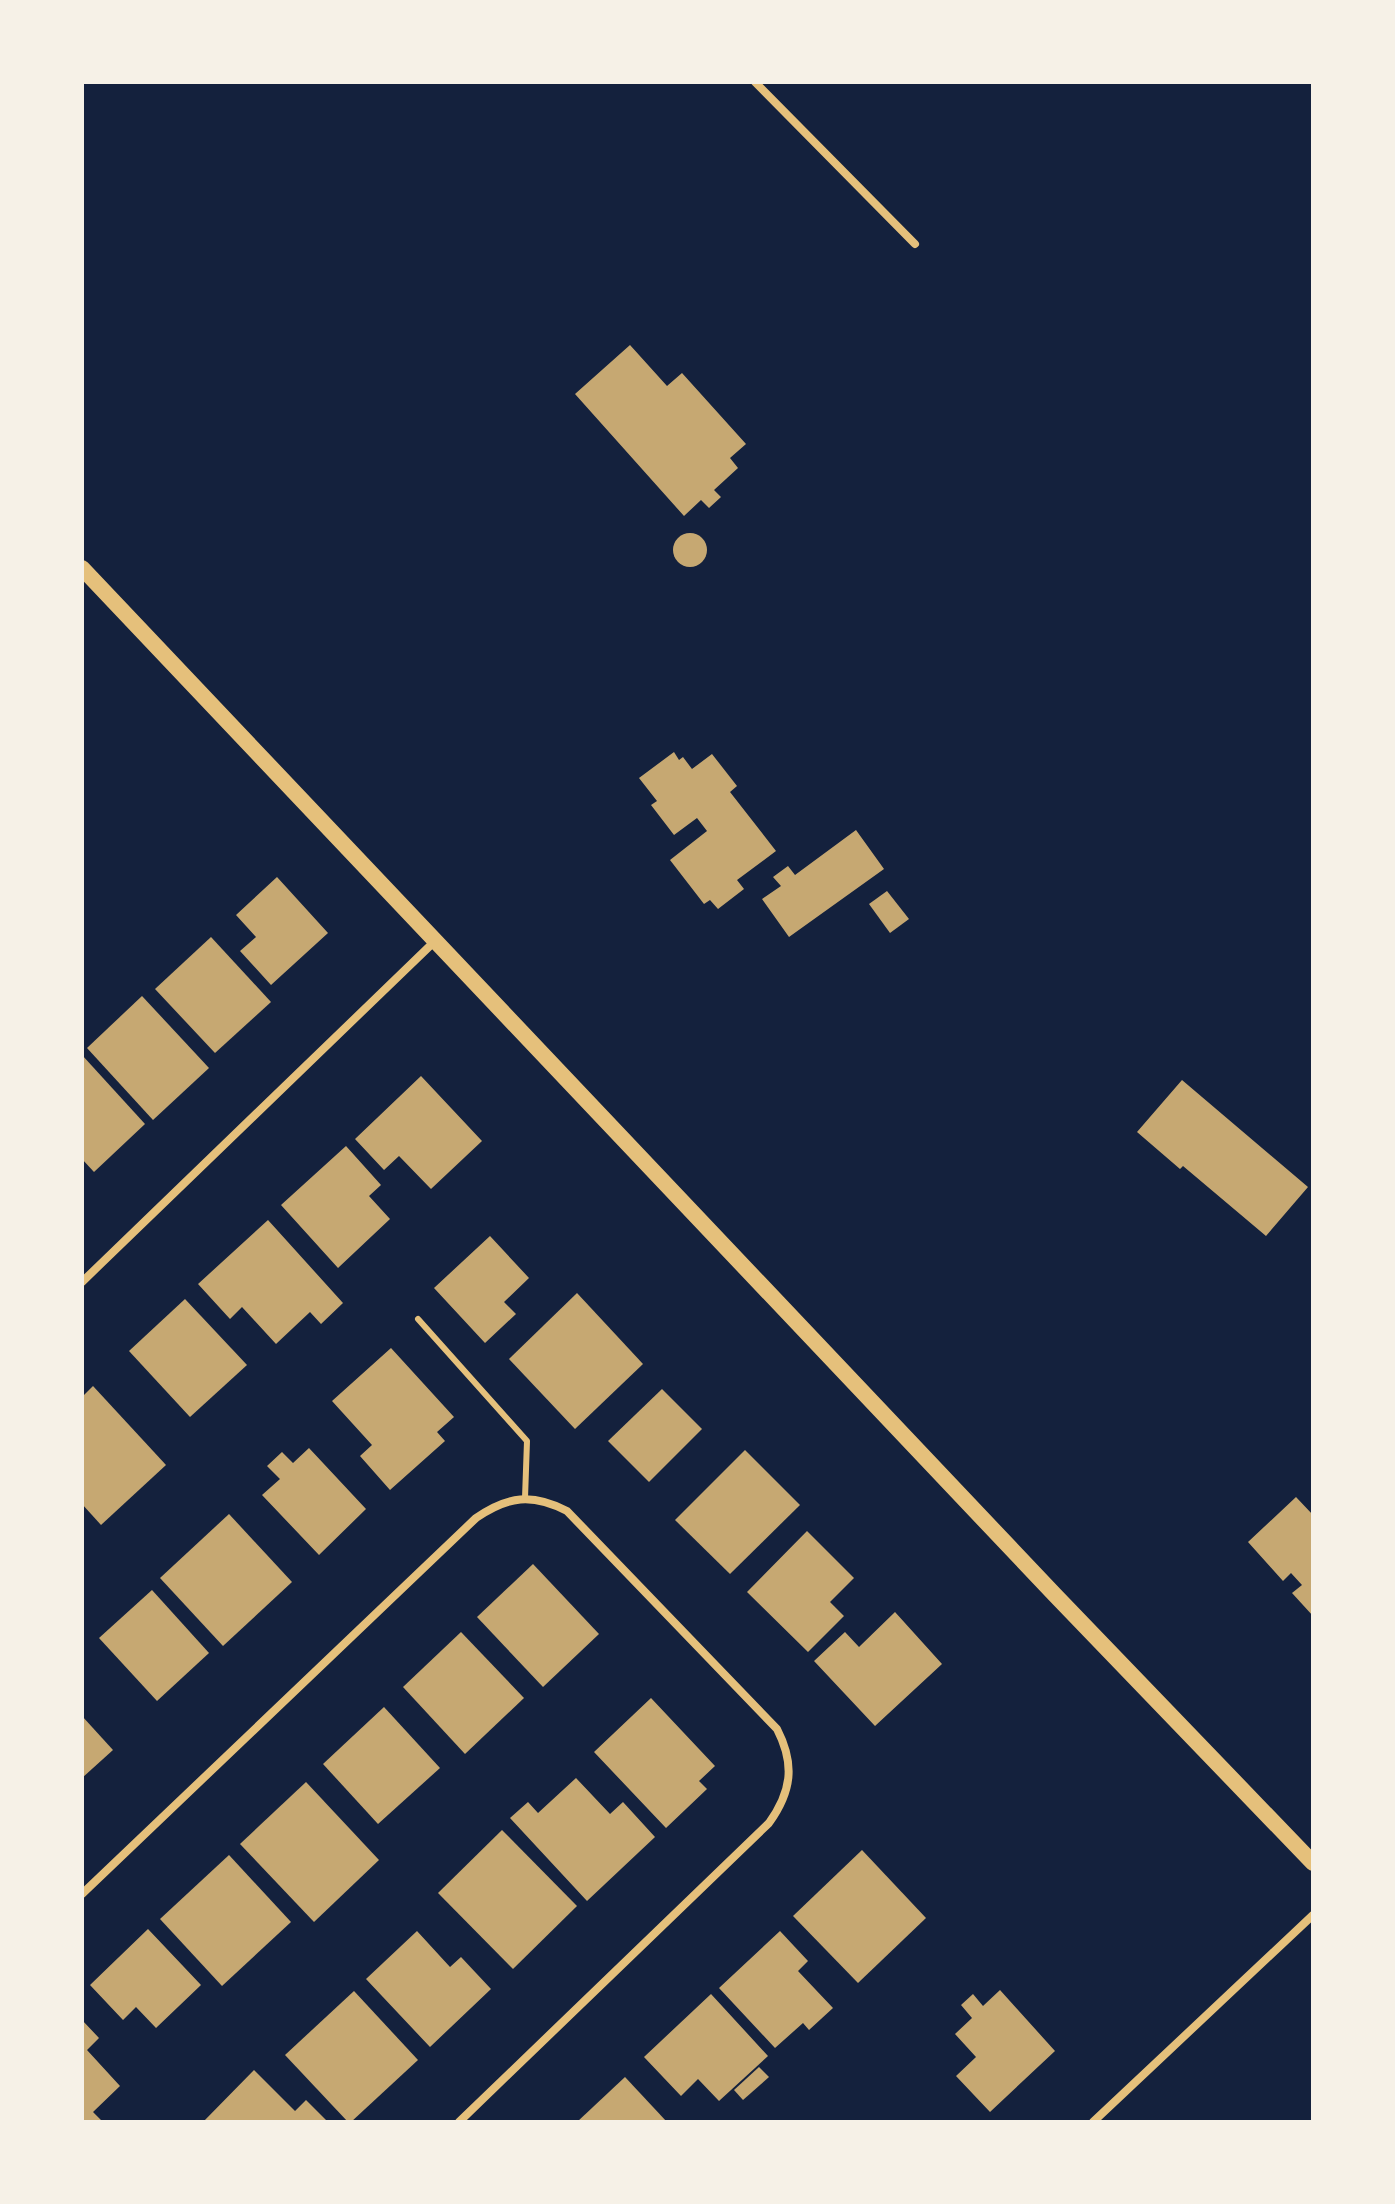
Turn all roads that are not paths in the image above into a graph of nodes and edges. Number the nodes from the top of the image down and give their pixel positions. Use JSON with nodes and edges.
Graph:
{"nodes":[{"id":1,"x":755,"y":82,"type":"edge"},
{"id":2,"x":915,"y":244,"type":"dead end"},
{"id":3,"x":82,"y":568,"type":"edge"},
{"id":4,"x":435,"y":941,"type":"junction"},
{"id":5,"x":82,"y":1282,"type":"edge"},
{"id":6,"x":418,"y":1319,"type":"dead end"},
{"id":7,"x":525,"y":1498,"type":"junction"},
{"id":8,"x":1313,"y":1863,"type":"edge"},
{"id":9,"x":82,"y":1894,"type":"edge"},
{"id":10,"x":1313,"y":1915,"type":"edge"},
{"id":11,"x":459,"y":2122,"type":"edge"},
{"id":12,"x":1093,"y":2122,"type":"edge"}],
"edges":[{"from":1,"to":2,"type":"street"},
{"from":3,"to":4,"type":"main road"},
{"from":4,"to":5,"type":"street"},
{"from":4,"to":8,"type":"main road"},
{"from":6,"to":7,"type":"lane"},
{"from":7,"to":9,"type":"street"},
{"from":7,"to":11,"type":"street"},
{"from":10,"to":12,"type":"street"}]}
